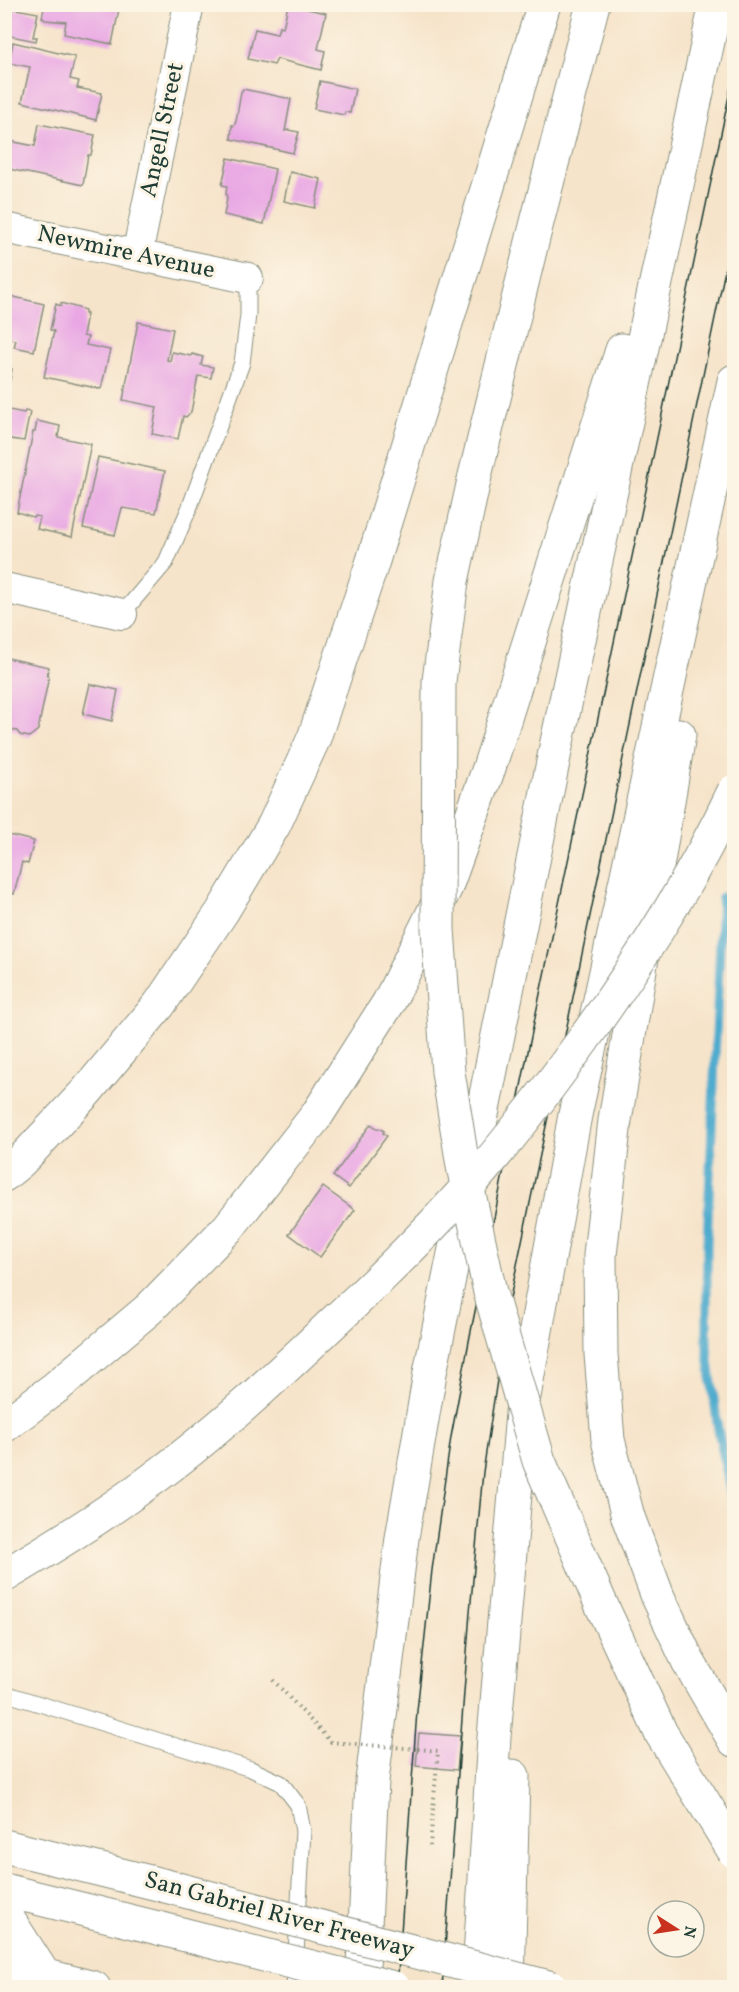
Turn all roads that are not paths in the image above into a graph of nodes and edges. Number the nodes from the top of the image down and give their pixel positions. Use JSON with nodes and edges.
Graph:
{"nodes":[{"id":1,"x":189,"y":4,"type":"edge"},
{"id":2,"x":544,"y":4,"type":"edge"},
{"id":3,"x":593,"y":4,"type":"edge"},
{"id":4,"x":716,"y":4,"type":"edge"},
{"id":5,"x":680,"y":172,"type":"junction"},
{"id":6,"x":4,"y":228,"type":"edge"},
{"id":7,"x":137,"y":255,"type":"junction"},
{"id":8,"x":248,"y":278,"type":"joint"},
{"id":9,"x":735,"y":381,"type":"edge"},
{"id":10,"x":735,"y":406,"type":"edge"},
{"id":11,"x":4,"y":588,"type":"edge"},
{"id":12,"x":122,"y":614,"type":"joint"},
{"id":13,"x":735,"y":791,"type":"edge"},
{"id":14,"x":12,"y":1168,"type":"edge"},
{"id":15,"x":523,"y":1402,"type":"junction"},
{"id":16,"x":4,"y":1426,"type":"edge"},
{"id":17,"x":4,"y":1576,"type":"edge"},
{"id":18,"x":4,"y":1693,"type":"edge"},
{"id":19,"x":735,"y":1740,"type":"edge"},
{"id":20,"x":4,"y":1846,"type":"edge"},
{"id":21,"x":735,"y":1851,"type":"edge"},
{"id":22,"x":4,"y":1890,"type":"edge"},
{"id":23,"x":4,"y":1921,"type":"edge"},
{"id":24,"x":4,"y":1965,"type":"edge"},
{"id":25,"x":68,"y":1983,"type":"edge"},
{"id":26,"x":294,"y":1988,"type":"edge"},
{"id":27,"x":362,"y":1988,"type":"edge"},
{"id":28,"x":394,"y":1988,"type":"edge"},
{"id":29,"x":478,"y":1988,"type":"edge"},
{"id":30,"x":508,"y":1988,"type":"edge"},
{"id":31,"x":552,"y":1988,"type":"edge"}],
"edges":[{"from":1,"to":7,"type":"street","name":"Angell Street"},
{"from":2,"to":14,"type":"highway"},
{"from":3,"to":21,"type":"highway","bridge":true},
{"from":4,"to":5,"type":"highway"},
{"from":5,"to":16,"type":"highway"},
{"from":5,"to":27,"type":"highway"},
{"from":6,"to":7,"type":"street","name":"Newmire Avenue"},
{"from":7,"to":8,"type":"street","name":"Newmire Avenue"},
{"from":8,"to":12,"type":"lane"},
{"from":9,"to":15,"type":"highway"},
{"from":10,"to":19,"type":"highway"},
{"from":11,"to":12,"type":"street"},
{"from":13,"to":17,"type":"highway","bridge":true},
{"from":15,"to":29,"type":"highway"},
{"from":15,"to":30,"type":"highway"},
{"from":18,"to":26,"type":"lane"},
{"from":20,"to":31,"type":"highway","name":"San Gabriel River Freeway","bridge":true},
{"from":22,"to":28,"type":"highway","bridge":true},
{"from":23,"to":25,"type":"highway"},
{"from":24,"to":25,"type":"highway"}]}
